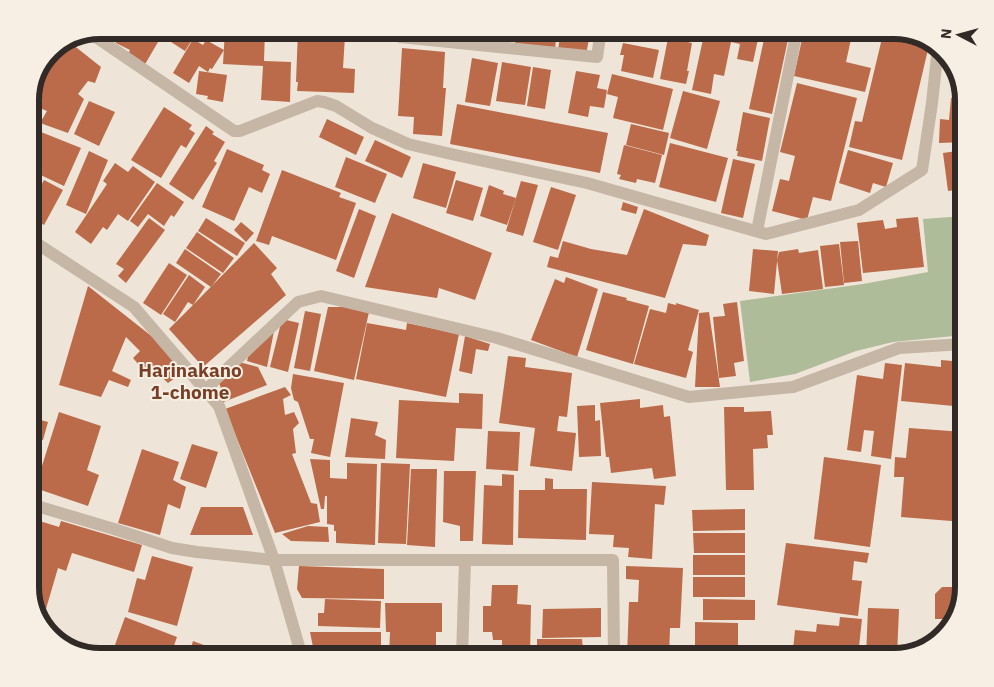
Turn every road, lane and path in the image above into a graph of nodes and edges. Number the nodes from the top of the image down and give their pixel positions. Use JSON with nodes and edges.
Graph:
{"nodes":[{"id":1,"x":99,"y":39,"type":"edge"},
{"id":2,"x":420,"y":39,"type":"edge"},
{"id":3,"x":600,"y":39,"type":"edge"},
{"id":4,"x":795,"y":39,"type":"edge"},
{"id":5,"x":937,"y":60,"type":"edge"},
{"id":6,"x":757,"y":231,"type":"junction"},
{"id":7,"x":39,"y":245,"type":"edge"},
{"id":8,"x":955,"y":345,"type":"edge"},
{"id":9,"x":206,"y":392,"type":"junction"},
{"id":10,"x":39,"y":507,"type":"edge"},
{"id":11,"x":274,"y":560,"type":"junction"},
{"id":12,"x":465,"y":560,"type":"junction"},
{"id":13,"x":299,"y":648,"type":"edge"},
{"id":14,"x":462,"y":648,"type":"edge"},
{"id":15,"x":614,"y":648,"type":"edge"}],
"edges":[{"from":1,"to":6,"type":"street"},
{"from":2,"to":3,"type":"street"},
{"from":4,"to":6,"type":"street"},
{"from":5,"to":6,"type":"street"},
{"from":7,"to":9,"type":"street"},
{"from":8,"to":9,"type":"street"},
{"from":9,"to":11,"type":"street"},
{"from":10,"to":11,"type":"street"},
{"from":11,"to":12,"type":"street"},
{"from":11,"to":13,"type":"street"},
{"from":12,"to":14,"type":"street"},
{"from":12,"to":15,"type":"street"}]}
